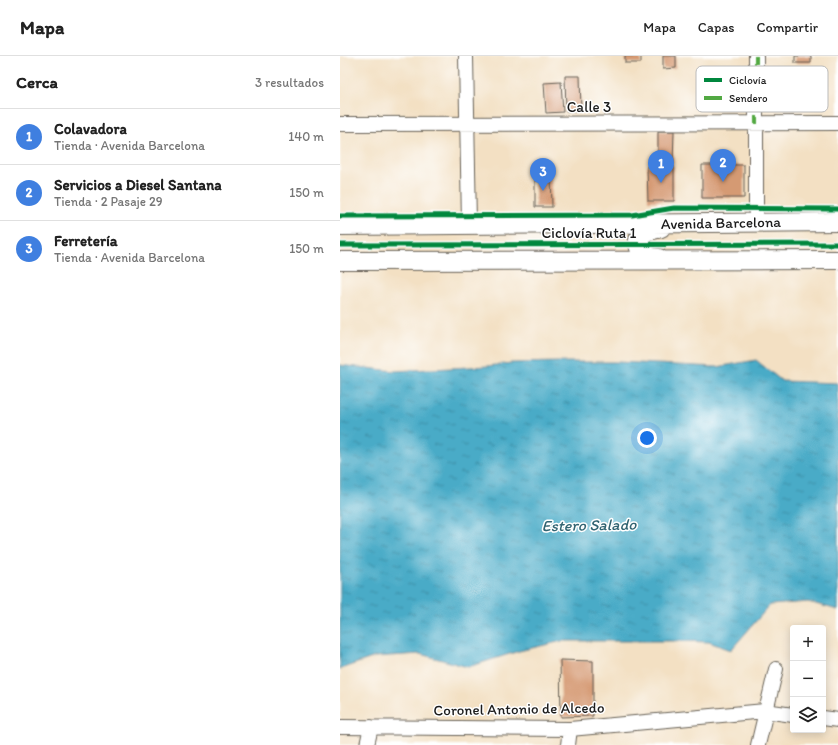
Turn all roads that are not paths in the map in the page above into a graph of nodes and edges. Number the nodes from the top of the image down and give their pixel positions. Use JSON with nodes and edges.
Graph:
{"nodes":[{"id":1,"x":466,"y":56,"type":"edge"},
{"id":2,"x":756,"y":112,"type":"edge"},
{"id":3,"x":838,"y":123,"type":"edge"},
{"id":4,"x":340,"y":124,"type":"edge"},
{"id":5,"x":466,"y":124,"type":"junction"},
{"id":6,"x":756,"y":124,"type":"junction"},
{"id":7,"x":756,"y":222,"type":"junction"},
{"id":8,"x":838,"y":222,"type":"edge"},
{"id":9,"x":469,"y":224,"type":"junction"},
{"id":10,"x":680,"y":224,"type":"junction"},
{"id":11,"x":340,"y":226,"type":"edge"},
{"id":12,"x":838,"y":260,"type":"edge"},
{"id":13,"x":340,"y":261,"type":"edge"},
{"id":14,"x":676,"y":261,"type":"junction"},
{"id":15,"x":776,"y":669,"type":"dead end"},
{"id":16,"x":765,"y":711,"type":"junction"},
{"id":17,"x":790,"y":715,"type":"edge"},
{"id":18,"x":826,"y":718,"type":"edge"},
{"id":19,"x":838,"y":720,"type":"edge"},
{"id":20,"x":340,"y":727,"type":"edge"},
{"id":21,"x":371,"y":727,"type":"junction"},
{"id":22,"x":570,"y":729,"type":"junction"},
{"id":23,"x":368,"y":745,"type":"edge"},
{"id":24,"x":568,"y":745,"type":"edge"},
{"id":25,"x":758,"y":745,"type":"edge"}],
"edges":[{"from":1,"to":5,"type":"street"},
{"from":2,"to":6,"type":"street"},
{"from":3,"to":6,"type":"street","name":"Calle 3"},
{"from":4,"to":5,"type":"street","name":"Calle 3"},
{"from":5,"to":6,"type":"street","name":"Calle 3"},
{"from":5,"to":9,"type":"street"},
{"from":6,"to":7,"type":"street"},
{"from":7,"to":8,"type":"main road","name":"Avenida Barcelona"},
{"from":7,"to":10,"type":"main road","name":"Avenida Barcelona"},
{"from":9,"to":10,"type":"main road","name":"Avenida Barcelona"},
{"from":9,"to":11,"type":"main road","name":"Avenida Barcelona"},
{"from":10,"to":14,"type":"main road"},
{"from":12,"to":14,"type":"main road"},
{"from":13,"to":14,"type":"main road"},
{"from":15,"to":16,"type":"street"},
{"from":16,"to":17,"type":"street","name":"Coronel Antonio de Alcedo"},
{"from":16,"to":22,"type":"street","name":"Coronel Antonio de Alcedo"},
{"from":16,"to":25,"type":"street"},
{"from":18,"to":19,"type":"street"},
{"from":20,"to":21,"type":"street","name":"Coronel Antonio de Alcedo"},
{"from":21,"to":22,"type":"street","name":"Coronel Antonio de Alcedo"},
{"from":21,"to":23,"type":"street"},
{"from":22,"to":24,"type":"street"}]}
